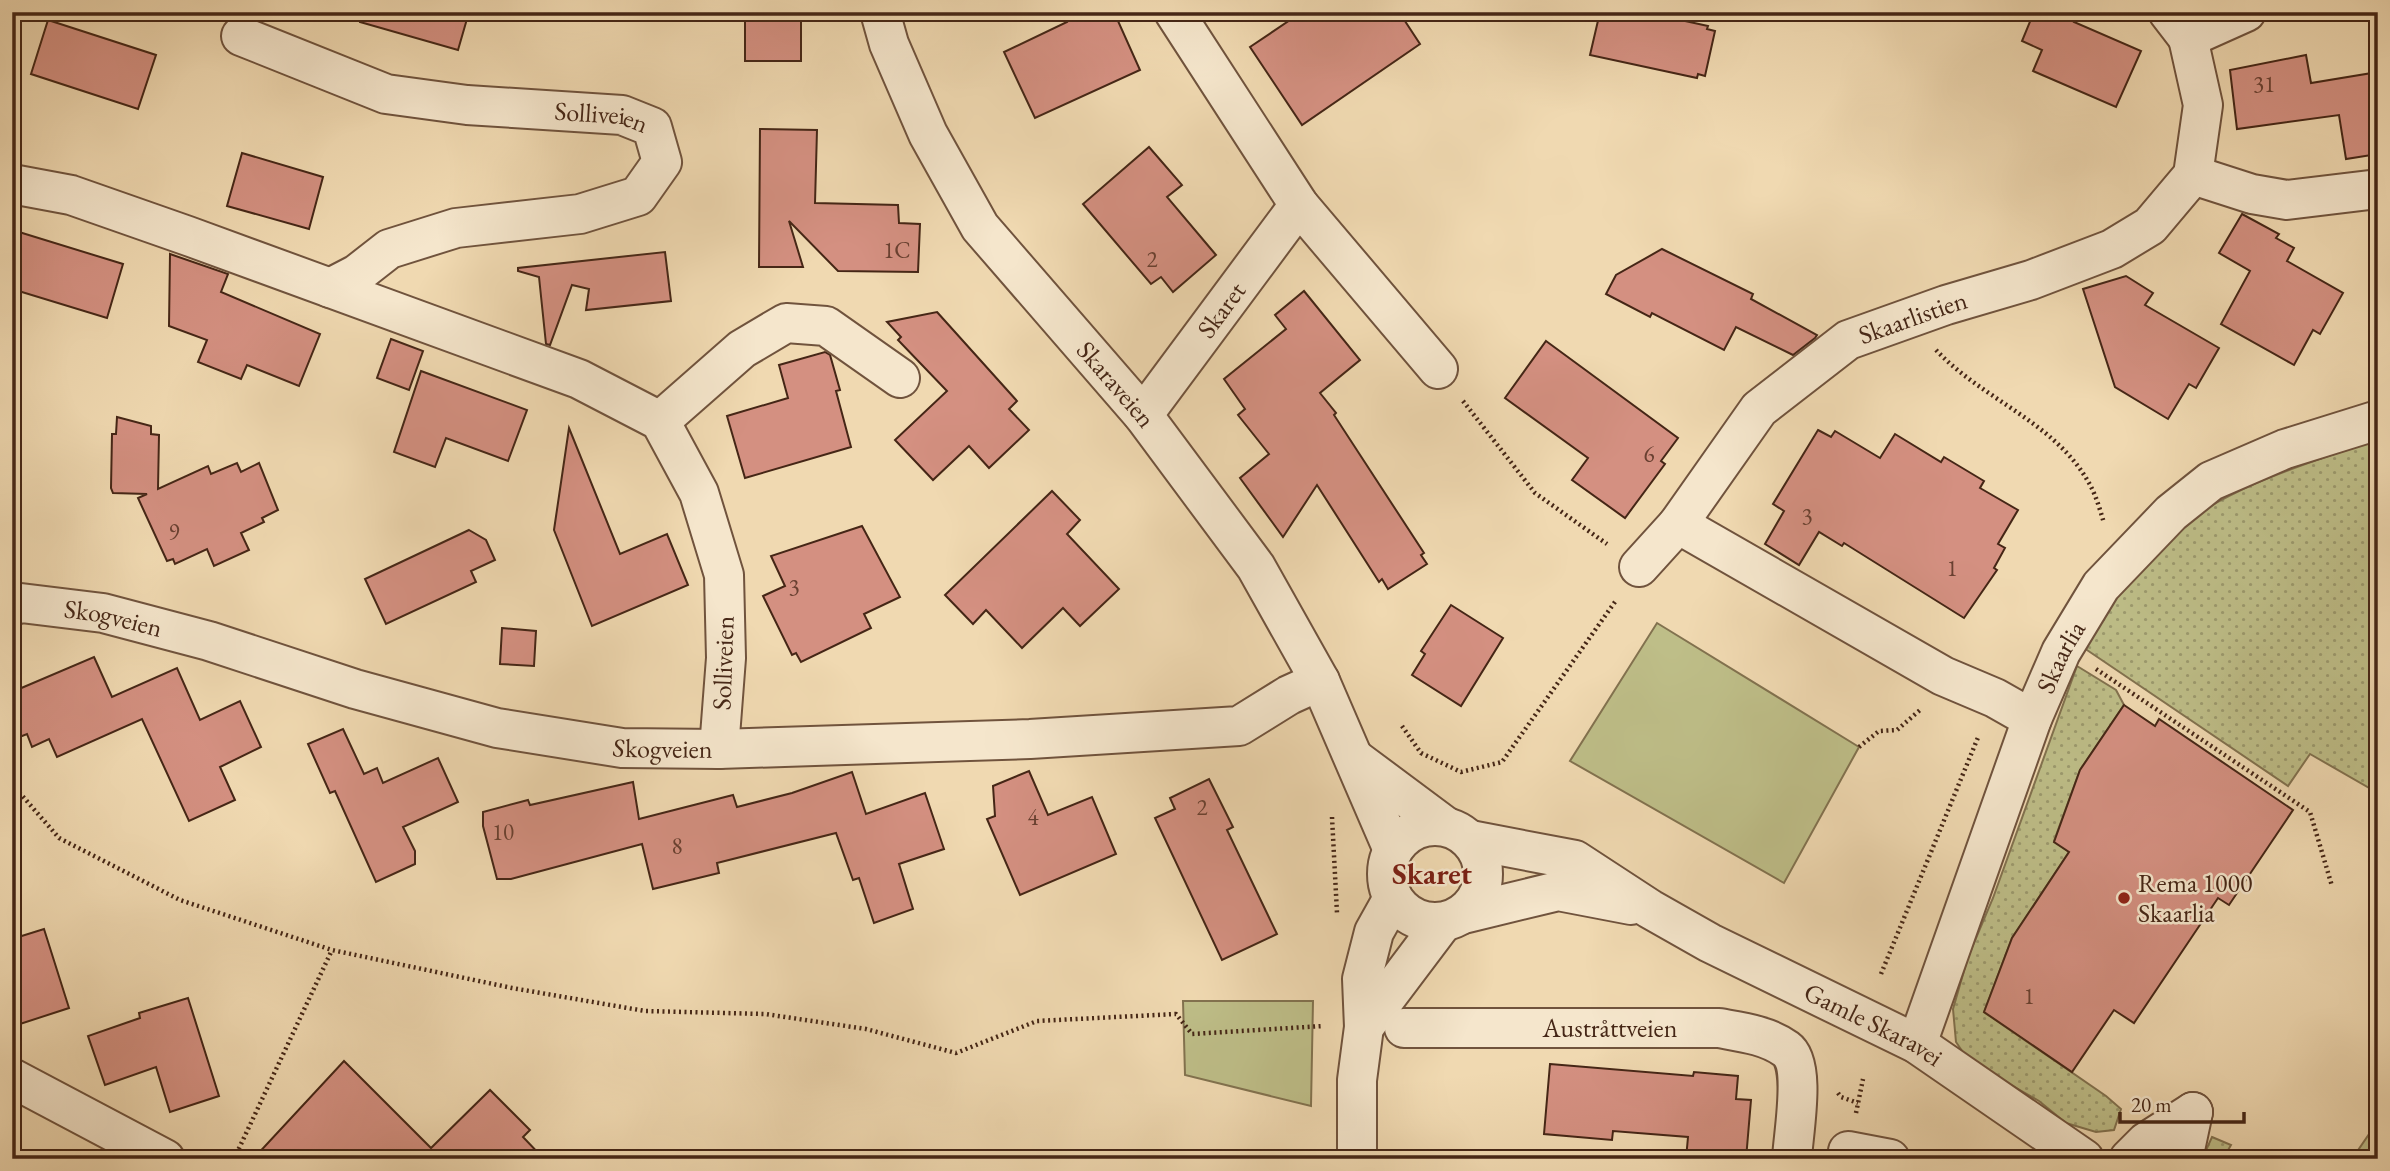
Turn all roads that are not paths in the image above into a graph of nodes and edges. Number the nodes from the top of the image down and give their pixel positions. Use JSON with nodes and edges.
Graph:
{"nodes":[{"id":1,"x":880,"y":12,"type":"edge"},
{"id":2,"x":2246,"y":12,"type":"edge"},
{"id":3,"x":1185,"y":16,"type":"edge"},
{"id":4,"x":2178,"y":25,"type":"edge"},
{"id":5,"x":241,"y":36,"type":"dead end"},
{"id":6,"x":2193,"y":175,"type":"junction"},
{"id":7,"x":12,"y":184,"type":"edge"},
{"id":8,"x":2378,"y":189,"type":"edge"},
{"id":9,"x":1298,"y":205,"type":"junction"},
{"id":10,"x":330,"y":288,"type":"junction"},
{"id":11,"x":1438,"y":369,"type":"road end"},
{"id":12,"x":900,"y":378,"type":"dead end"},
{"id":13,"x":1143,"y":415,"type":"junction"},
{"id":14,"x":2378,"y":420,"type":"edge"},
{"id":15,"x":660,"y":421,"type":"junction"},
{"id":16,"x":1678,"y":524,"type":"junction"},
{"id":17,"x":1639,"y":567,"type":"road end"},
{"id":18,"x":12,"y":606,"type":"edge"},
{"id":19,"x":1320,"y":681,"type":"junction"},
{"id":20,"x":2032,"y":719,"type":"junction"},
{"id":21,"x":719,"y":749,"type":"junction"},
{"id":22,"x":1355,"y":759,"type":"junction"},
{"id":23,"x":1458,"y":833,"type":"junction"},
{"id":24,"x":1393,"y":850,"type":"junction"},
{"id":25,"x":1393,"y":898,"type":"junction"},
{"id":26,"x":1650,"y":909,"type":"junction"},
{"id":27,"x":1453,"y":918,"type":"junction"},
{"id":28,"x":1348,"y":1026,"type":"junction"},
{"id":29,"x":1404,"y":1028,"type":"dead end"},
{"id":30,"x":1917,"y":1044,"type":"junction"},
{"id":31,"x":12,"y":1078,"type":"edge"},
{"id":32,"x":1849,"y":1151,"type":"dead end"},
{"id":33,"x":165,"y":1159,"type":"edge"},
{"id":34,"x":1357,"y":1159,"type":"edge"},
{"id":35,"x":1792,"y":1159,"type":"edge"},
{"id":36,"x":1890,"y":1159,"type":"edge"},
{"id":37,"x":2084,"y":1159,"type":"edge"},
{"id":38,"x":2129,"y":1159,"type":"edge"},
{"id":39,"x":2183,"y":1159,"type":"edge"}],
"edges":[{"from":1,"to":13,"type":"street","name":"Skaraveien"},
{"from":2,"to":4,"type":"street"},
{"from":3,"to":9,"type":"street"},
{"from":4,"to":6,"type":"street"},
{"from":5,"to":10,"type":"street","name":"Solliveien"},
{"from":6,"to":8,"type":"street"},
{"from":6,"to":16,"type":"street","name":"Skaarlistien"},
{"from":7,"to":10,"type":"street"},
{"from":9,"to":11,"type":"street"},
{"from":9,"to":13,"type":"street","name":"Skaret"},
{"from":10,"to":15,"type":"street"},
{"from":12,"to":15,"type":"street"},
{"from":13,"to":19,"type":"street","name":"Skaraveien"},
{"from":14,"to":20,"type":"street","name":"Skaarlia"},
{"from":15,"to":21,"type":"street","name":"Solliveien"},
{"from":16,"to":17,"type":"street","name":"Skaarlistien"},
{"from":16,"to":20,"type":"street"},
{"from":18,"to":21,"type":"street","name":"Skogveien"},
{"from":19,"to":21,"type":"street","name":"Skogveien"},
{"from":19,"to":22,"type":"street","name":"Skaraveien"},
{"from":20,"to":30,"type":"street","name":"Skaarlia"},
{"from":22,"to":23,"type":"street","name":"Skaraveien"},
{"from":22,"to":24,"type":"street","name":"Skaraveien"},
{"from":23,"to":24,"type":"street"},
{"from":23,"to":26,"type":"street","name":"Gamle Skaravei"},
{"from":23,"to":27,"type":"street"},
{"from":24,"to":25,"type":"street"},
{"from":25,"to":27,"type":"street"},
{"from":25,"to":28,"type":"street"},
{"from":26,"to":27,"type":"street","name":"Gamle Skaravei"},
{"from":26,"to":30,"type":"street","name":"Gamle Skaravei"},
{"from":27,"to":28,"type":"street"},
{"from":28,"to":34,"type":"street"},
{"from":29,"to":35,"type":"street","name":"Austråttveien"},
{"from":30,"to":37,"type":"street","name":"Gamle Skaravei"},
{"from":31,"to":33,"type":"street"},
{"from":32,"to":36,"type":"street"},
{"from":38,"to":39,"type":"street"}]}
